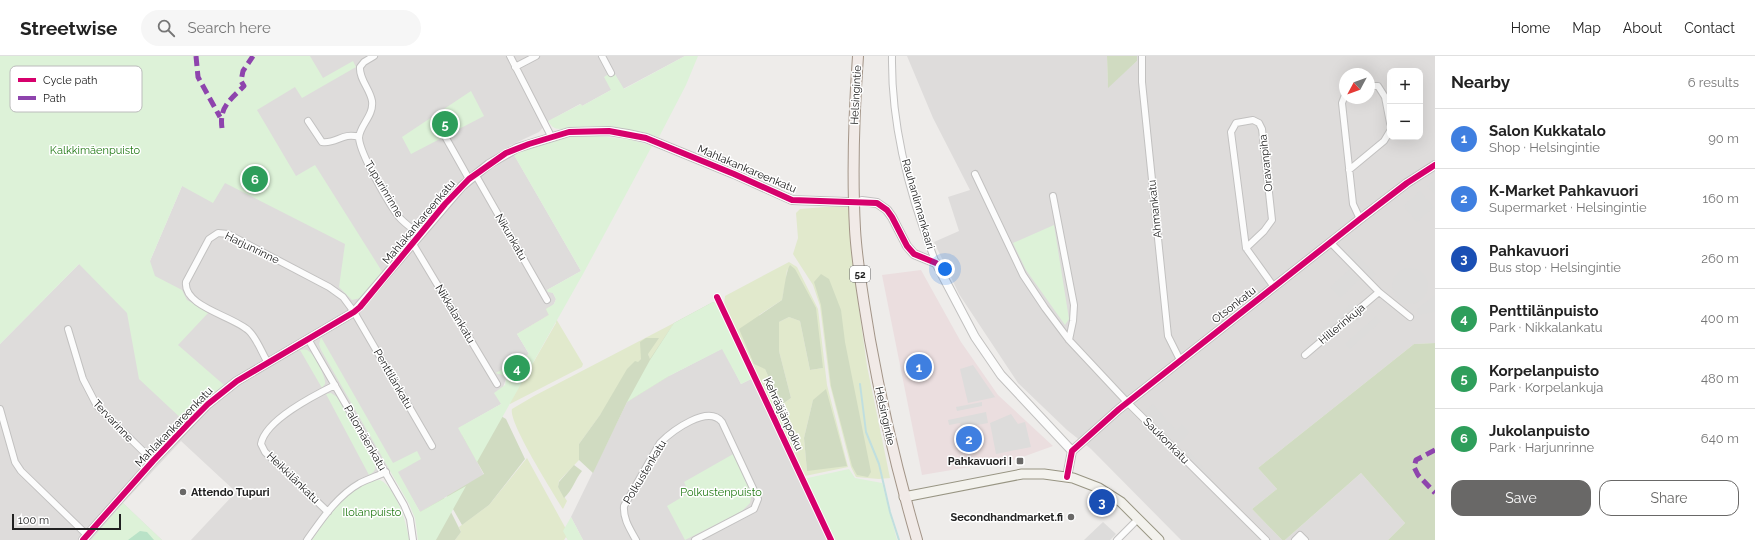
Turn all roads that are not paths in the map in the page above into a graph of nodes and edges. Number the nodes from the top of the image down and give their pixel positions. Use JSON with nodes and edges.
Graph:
{"nodes":[{"id":1,"x":374,"y":56,"type":"edge"},
{"id":2,"x":510,"y":56,"type":"edge"},
{"id":3,"x":536,"y":56,"type":"edge"},
{"id":4,"x":602,"y":56,"type":"edge"},
{"id":5,"x":858,"y":56,"type":"edge"},
{"id":6,"x":892,"y":56,"type":"edge"},
{"id":7,"x":1142,"y":56,"type":"edge"},
{"id":8,"x":515,"y":67,"type":"junction"},
{"id":9,"x":611,"y":73,"type":"dead end"},
{"id":10,"x":1375,"y":86,"type":"edge"},
{"id":11,"x":1342,"y":104,"type":"edge"},
{"id":12,"x":1387,"y":110,"type":"edge"},
{"id":13,"x":308,"y":121,"type":"dead end"},
{"id":14,"x":442,"y":131,"type":"dead end"},
{"id":15,"x":359,"y":136,"type":"junction"},
{"id":16,"x":551,"y":136,"type":"junction"},
{"id":17,"x":1387,"y":136,"type":"edge"},
{"id":18,"x":1435,"y":165,"type":"edge"},
{"id":19,"x":1349,"y":170,"type":"junction"},
{"id":20,"x":975,"y":174,"type":"dead end"},
{"id":21,"x":472,"y":177,"type":"junction"},
{"id":22,"x":1053,"y":196,"type":"dead end"},
{"id":23,"x":862,"y":201,"type":"dead end"},
{"id":24,"x":847,"y":202,"type":"dead end"},
{"id":25,"x":1360,"y":219,"type":"junction"},
{"id":26,"x":420,"y":235,"type":"junction"},
{"id":27,"x":1330,"y":243,"type":"junction"},
{"id":28,"x":413,"y":244,"type":"junction"},
{"id":29,"x":1246,"y":248,"type":"junction"},
{"id":30,"x":936,"y":263,"type":"junction"},
{"id":31,"x":1274,"y":287,"type":"junction"},
{"id":32,"x":1378,"y":292,"type":"junction"},
{"id":33,"x":547,"y":300,"type":"dead end"},
{"id":34,"x":354,"y":312,"type":"junction"},
{"id":35,"x":1410,"y":317,"type":"dead end"},
{"id":36,"x":68,"y":329,"type":"dead end"},
{"id":37,"x":308,"y":339,"type":"junction"},
{"id":38,"x":1069,"y":340,"type":"junction"},
{"id":39,"x":1305,"y":355,"type":"dead end"},
{"id":40,"x":1180,"y":360,"type":"junction"},
{"id":41,"x":268,"y":363,"type":"junction"},
{"id":42,"x":497,"y":384,"type":"dead end"},
{"id":43,"x":335,"y":385,"type":"junction"},
{"id":44,"x":1127,"y":402,"type":"junction"},
{"id":45,"x":0,"y":409,"type":"edge"},
{"id":46,"x":432,"y":446,"type":"dead end"},
{"id":47,"x":1072,"y":451,"type":"junction"},
{"id":48,"x":153,"y":461,"type":"junction"},
{"id":49,"x":386,"y":472,"type":"junction"},
{"id":50,"x":1067,"y":477,"type":"junction"},
{"id":51,"x":904,"y":497,"type":"junction"},
{"id":52,"x":328,"y":512,"type":"junction"},
{"id":53,"x":1138,"y":519,"type":"junction"},
{"id":54,"x":85,"y":538,"type":"edge"},
{"id":55,"x":307,"y":540,"type":"edge"},
{"id":56,"x":413,"y":540,"type":"edge"},
{"id":57,"x":636,"y":540,"type":"edge"},
{"id":58,"x":695,"y":540,"type":"edge"},
{"id":59,"x":917,"y":540,"type":"edge"},
{"id":60,"x":1117,"y":540,"type":"edge"},
{"id":61,"x":1159,"y":540,"type":"edge"},
{"id":62,"x":1266,"y":540,"type":"edge"},
{"id":63,"x":1296,"y":540,"type":"edge"},
{"id":64,"x":1305,"y":540,"type":"edge"}],
"edges":[{"from":1,"to":15,"type":"street"},
{"from":2,"to":8,"type":"street"},
{"from":3,"to":8,"type":"street"},
{"from":4,"to":9,"type":"street"},
{"from":5,"to":51,"type":"main road","name":"Helsingintie","number":"52"},
{"from":6,"to":30,"type":"street","name":"Rauhanlinnankaari"},
{"from":7,"to":40,"type":"street","name":"Ahmankatu"},
{"from":8,"to":16,"type":"street"},
{"from":10,"to":12,"type":"street"},
{"from":11,"to":19,"type":"street"},
{"from":13,"to":15,"type":"street"},
{"from":14,"to":21,"type":"street","name":"Nikunkatu"},
{"from":15,"to":26,"type":"street","name":"Tupurinrinne"},
{"from":16,"to":21,"type":"street","name":"Mahlakankareenkatu"},
{"from":16,"to":24,"type":"street","name":"Mahlakankareenkatu"},
{"from":17,"to":19,"type":"street"},
{"from":18,"to":25,"type":"street","name":"Otsonkatu"},
{"from":19,"to":25,"type":"street"},
{"from":20,"to":38,"type":"street","name":"Saukonkatu"},
{"from":21,"to":26,"type":"street","name":"Mahlakankareenkatu"},
{"from":21,"to":33,"type":"street","name":"Nikunkatu"},
{"from":22,"to":38,"type":"street"},
{"from":23,"to":30,"type":"street"},
{"from":25,"to":27,"type":"street","name":"Otsonkatu"},
{"from":26,"to":28,"type":"street","name":"Mahlakankareenkatu"},
{"from":27,"to":31,"type":"street","name":"Otsonkatu"},
{"from":27,"to":32,"type":"street"},
{"from":28,"to":34,"type":"street","name":"Mahlakankareenkatu"},
{"from":28,"to":42,"type":"street","name":"Nikkalankatu"},
{"from":29,"to":29,"type":"street","name":"Oravanpiha"},
{"from":29,"to":31,"type":"street","name":"Oravanpiha"},
{"from":30,"to":47,"type":"street","name":"Rauhanlinnankaari"},
{"from":31,"to":40,"type":"street","name":"Otsonkatu"},
{"from":32,"to":35,"type":"street"},
{"from":32,"to":39,"type":"street","name":"Hillerinkuja"},
{"from":34,"to":37,"type":"street","name":"Mahlakankareenkatu"},
{"from":34,"to":41,"type":"street","name":"Harjunrinne"},
{"from":34,"to":46,"type":"street","name":"Penttilänkatu"},
{"from":36,"to":48,"type":"street","name":"Tervarinne"},
{"from":37,"to":41,"type":"street","name":"Mahlakankareenkatu"},
{"from":37,"to":43,"type":"street","name":"Palomäenkatu"},
{"from":38,"to":44,"type":"street","name":"Saukonkatu"},
{"from":40,"to":44,"type":"street","name":"Otsonkatu"},
{"from":41,"to":48,"type":"street","name":"Mahlakankareenkatu"},
{"from":43,"to":49,"type":"street","name":"Palomäenkatu"},
{"from":43,"to":52,"type":"street","name":"Heikkilänkatu"},
{"from":44,"to":47,"type":"street","name":"Otsonkatu"},
{"from":44,"to":62,"type":"street","name":"Saukonkatu"},
{"from":45,"to":54,"type":"street"},
{"from":47,"to":50,"type":"street"},
{"from":48,"to":54,"type":"street","name":"Mahlakankareenkatu"},
{"from":49,"to":52,"type":"street"},
{"from":49,"to":56,"type":"street","name":"Palomäenkatu"},
{"from":50,"to":51,"type":"main road"},
{"from":50,"to":53,"type":"main road"},
{"from":51,"to":59,"type":"main road","number":"52"},
{"from":52,"to":55,"type":"street"},
{"from":53,"to":60,"type":"street"},
{"from":53,"to":61,"type":"main road"},
{"from":57,"to":58,"type":"street","name":"Polkustenkatu"},
{"from":63,"to":64,"type":"street"}]}
